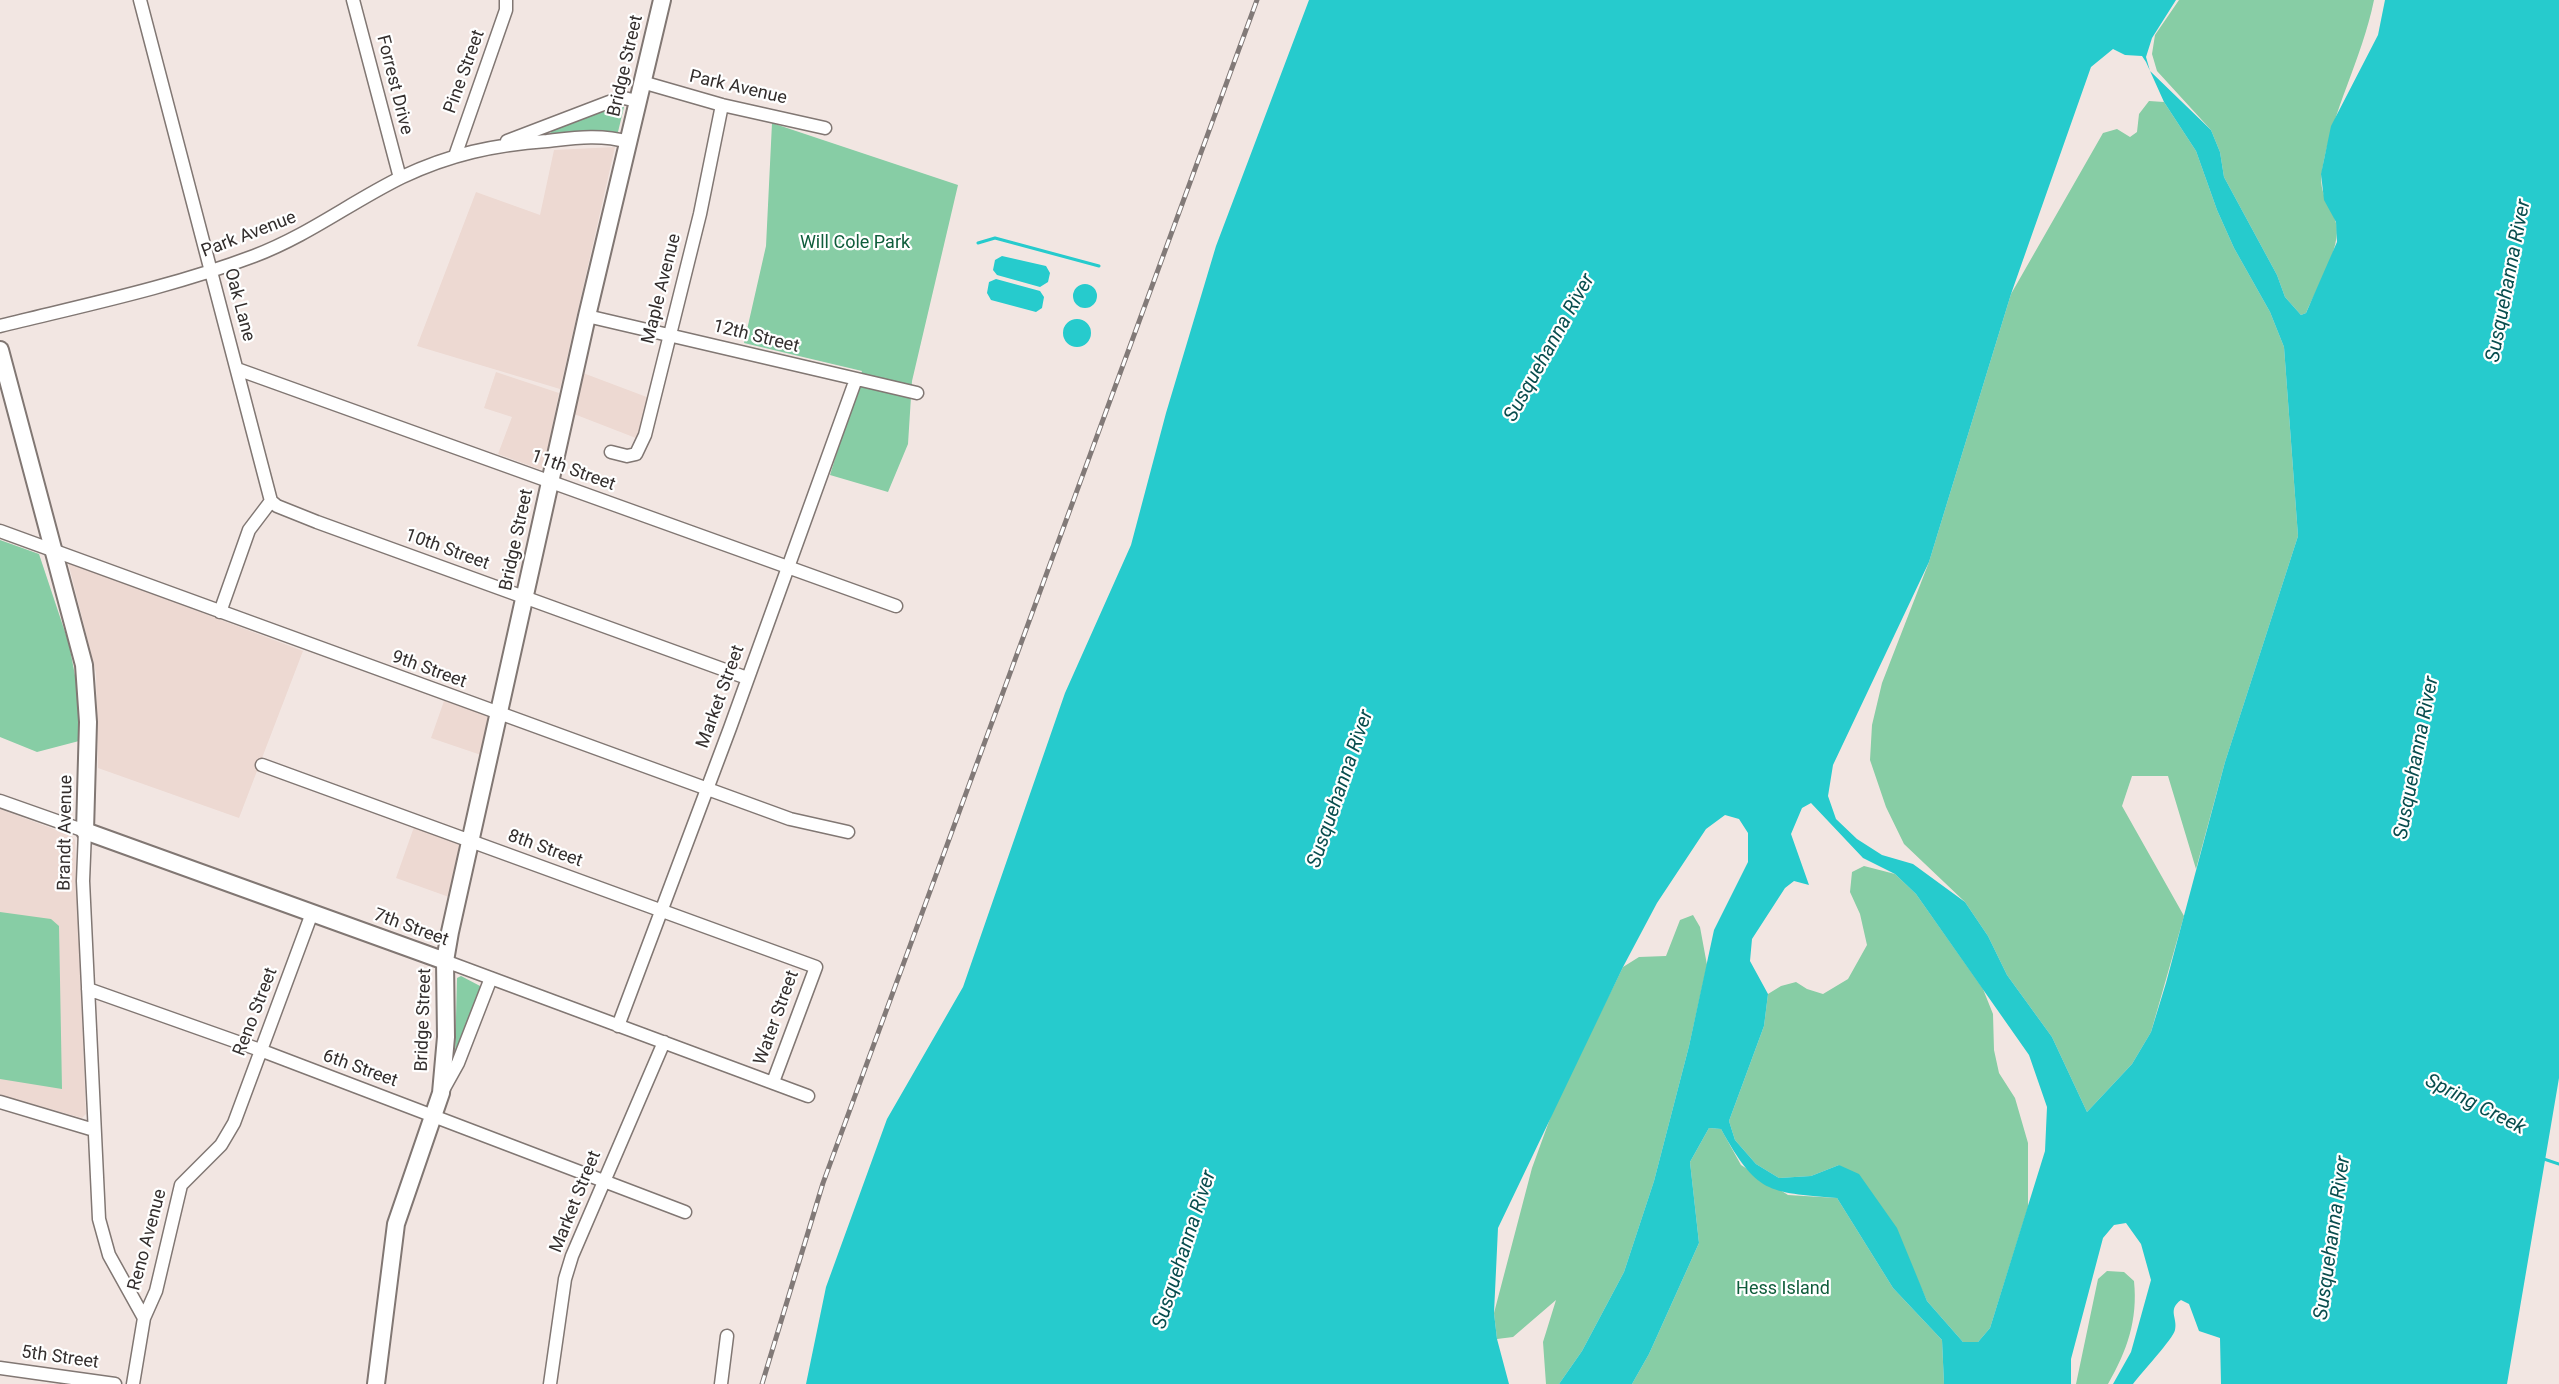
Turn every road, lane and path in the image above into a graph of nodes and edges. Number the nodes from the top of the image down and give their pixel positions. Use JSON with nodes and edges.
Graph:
{"nodes":[{"id":1,"x":140,"y":0,"type":"edge"},
{"id":2,"x":353,"y":0,"type":"edge"},
{"id":3,"x":506,"y":0,"type":"edge"},
{"id":4,"x":662,"y":0,"type":"edge"},
{"id":5,"x":642,"y":82,"type":"junction"},
{"id":6,"x":637,"y":101,"type":"junction"},
{"id":7,"x":722,"y":105,"type":"junction"},
{"id":8,"x":825,"y":128,"type":"dead end"},
{"id":9,"x":628,"y":142,"type":"junction"},
{"id":10,"x":497,"y":145,"type":"junction"},
{"id":11,"x":455,"y":156,"type":"junction"},
{"id":12,"x":400,"y":178,"type":"junction"},
{"id":13,"x":211,"y":271,"type":"junction"},
{"id":14,"x":587,"y":316,"type":"junction"},
{"id":15,"x":0,"y":326,"type":"edge"},
{"id":16,"x":669,"y":335,"type":"junction"},
{"id":17,"x":0,"y":350,"type":"edge"},
{"id":18,"x":237,"y":369,"type":"junction"},
{"id":19,"x":856,"y":379,"type":"junction"},
{"id":20,"x":917,"y":393,"type":"dead end"},
{"id":21,"x":612,"y":452,"type":"dead end"},
{"id":22,"x":550,"y":481,"type":"junction"},
{"id":23,"x":271,"y":501,"type":"junction"},
{"id":24,"x":0,"y":531,"type":"edge"},
{"id":25,"x":53,"y":551,"type":"junction"},
{"id":26,"x":788,"y":568,"type":"junction"},
{"id":27,"x":524,"y":598,"type":"junction"},
{"id":28,"x":896,"y":606,"type":"dead end"},
{"id":29,"x":220,"y":612,"type":"junction"},
{"id":30,"x":747,"y":678,"type":"junction"},
{"id":31,"x":499,"y":713,"type":"junction"},
{"id":32,"x":262,"y":765,"type":"dead end"},
{"id":33,"x":707,"y":789,"type":"junction"},
{"id":34,"x":0,"y":801,"type":"edge"},
{"id":35,"x":86,"y":831,"type":"junction"},
{"id":36,"x":848,"y":832,"type":"dead end"},
{"id":37,"x":470,"y":841,"type":"junction"},
{"id":38,"x":661,"y":911,"type":"junction"},
{"id":39,"x":312,"y":913,"type":"junction"},
{"id":40,"x":445,"y":962,"type":"junction"},
{"id":41,"x":816,"y":967,"type":"joint"},
{"id":42,"x":491,"y":978,"type":"junction"},
{"id":43,"x":88,"y":989,"type":"junction"},
{"id":44,"x":618,"y":1026,"type":"junction"},
{"id":45,"x":664,"y":1042,"type":"junction"},
{"id":46,"x":260,"y":1050,"type":"junction"},
{"id":47,"x":773,"y":1082,"type":"junction"},
{"id":48,"x":441,"y":1093,"type":"junction"},
{"id":49,"x":808,"y":1096,"type":"dead end"},
{"id":50,"x":0,"y":1102,"type":"edge"},
{"id":51,"x":434,"y":1115,"type":"junction"},
{"id":52,"x":234,"y":1123,"type":"joint"},
{"id":53,"x":94,"y":1130,"type":"junction"},
{"id":54,"x":604,"y":1179,"type":"junction"},
{"id":55,"x":685,"y":1212,"type":"dead end"},
{"id":56,"x":144,"y":1318,"type":"junction"},
{"id":57,"x":727,"y":1336,"type":"dead end"},
{"id":58,"x":0,"y":1368,"type":"edge"},
{"id":59,"x":115,"y":1384,"type":"edge"},
{"id":60,"x":134,"y":1384,"type":"edge"},
{"id":61,"x":376,"y":1384,"type":"edge"},
{"id":62,"x":550,"y":1384,"type":"edge"},
{"id":63,"x":721,"y":1384,"type":"edge"}],
"edges":[{"from":1,"to":13,"type":"street","name":"Oak Lane"},
{"from":2,"to":12,"type":"street","name":"Forrest Drive"},
{"from":3,"to":11,"type":"street","name":"Pine Street"},
{"from":4,"to":5,"type":"main road","name":"Bridge Street"},
{"from":5,"to":6,"type":"main road","name":"Bridge Street"},
{"from":5,"to":7,"type":"street","name":"Park Avenue"},
{"from":6,"to":9,"type":"main road","name":"Bridge Street"},
{"from":6,"to":10,"type":"street","name":"Park Avenue"},
{"from":7,"to":8,"type":"street","name":"Park Avenue"},
{"from":7,"to":16,"type":"street","name":"Maple Avenue"},
{"from":9,"to":10,"type":"street","name":"Park Avenue"},
{"from":9,"to":14,"type":"main road","name":"Bridge Street"},
{"from":10,"to":11,"type":"street","name":"Park Avenue"},
{"from":11,"to":12,"type":"street","name":"Park Avenue"},
{"from":12,"to":13,"type":"street","name":"Park Avenue"},
{"from":13,"to":15,"type":"street","name":"Park Avenue"},
{"from":13,"to":18,"type":"street","name":"Oak Lane"},
{"from":14,"to":16,"type":"street","name":"12th Street"},
{"from":14,"to":22,"type":"main road","name":"Bridge Street"},
{"from":16,"to":19,"type":"street","name":"12th Street"},
{"from":16,"to":21,"type":"street","name":"Maple Avenue"},
{"from":17,"to":25,"type":"main road","name":"Brandt Avenue"},
{"from":18,"to":22,"type":"street","name":"11th Street"},
{"from":18,"to":23,"type":"street","name":"Oak Lane"},
{"from":19,"to":20,"type":"street","name":"12th Street"},
{"from":19,"to":26,"type":"street","name":"Market Street"},
{"from":22,"to":26,"type":"street","name":"11th Street"},
{"from":22,"to":27,"type":"main road","name":"Bridge Street"},
{"from":23,"to":27,"type":"street","name":"10th Street"},
{"from":23,"to":29,"type":"street"},
{"from":24,"to":25,"type":"street","name":"9th Street"},
{"from":25,"to":29,"type":"street","name":"9th Street"},
{"from":25,"to":35,"type":"main road","name":"Brandt Avenue"},
{"from":26,"to":28,"type":"street","name":"11th Street"},
{"from":26,"to":30,"type":"street","name":"Market Street"},
{"from":27,"to":30,"type":"street","name":"10th Street"},
{"from":27,"to":31,"type":"main road","name":"Bridge Street"},
{"from":29,"to":31,"type":"street","name":"9th Street"},
{"from":30,"to":33,"type":"street","name":"Market Street"},
{"from":31,"to":33,"type":"street","name":"9th Street"},
{"from":31,"to":37,"type":"main road","name":"Bridge Street"},
{"from":32,"to":37,"type":"street","name":"8th Street"},
{"from":33,"to":36,"type":"street","name":"9th Street"},
{"from":33,"to":38,"type":"street","name":"Market Street"},
{"from":34,"to":35,"type":"street","name":"7th Street"},
{"from":35,"to":39,"type":"main road","name":"7th Street"},
{"from":35,"to":43,"type":"street","name":"Brandt Avenue"},
{"from":37,"to":38,"type":"street","name":"8th Street"},
{"from":37,"to":40,"type":"main road","name":"Bridge Street"},
{"from":38,"to":41,"type":"street","name":"8th Street"},
{"from":38,"to":44,"type":"street","name":"Market Street"},
{"from":39,"to":40,"type":"main road","name":"7th Street"},
{"from":39,"to":46,"type":"street","name":"Reno Street"},
{"from":40,"to":42,"type":"street","name":"7th Street"},
{"from":40,"to":48,"type":"main road","name":"Bridge Street"},
{"from":41,"to":47,"type":"street","name":"Water Street"},
{"from":42,"to":44,"type":"street","name":"7th Street"},
{"from":42,"to":48,"type":"street","name":"Bridge Street"},
{"from":43,"to":46,"type":"street","name":"6th Street"},
{"from":43,"to":53,"type":"street","name":"Brandt Avenue"},
{"from":44,"to":45,"type":"street","name":"7th Street"},
{"from":45,"to":47,"type":"street","name":"7th Street"},
{"from":45,"to":54,"type":"street","name":"Market Street"},
{"from":46,"to":51,"type":"street","name":"6th Street"},
{"from":46,"to":52,"type":"street","name":"Reno Street"},
{"from":47,"to":49,"type":"street","name":"7th Street"},
{"from":48,"to":51,"type":"main road","name":"Bridge Street"},
{"from":50,"to":53,"type":"street"},
{"from":51,"to":54,"type":"street","name":"6th Street"},
{"from":51,"to":61,"type":"main road","name":"Bridge Street"},
{"from":52,"to":56,"type":"street","name":"Reno Avenue"},
{"from":53,"to":56,"type":"street","name":"Brandt Avenue"},
{"from":54,"to":55,"type":"street","name":"6th Street"},
{"from":54,"to":62,"type":"street","name":"Market Street"},
{"from":56,"to":60,"type":"street","name":"Reno Avenue"},
{"from":57,"to":63,"type":"street"},
{"from":58,"to":59,"type":"street","name":"5th Street"}]}
